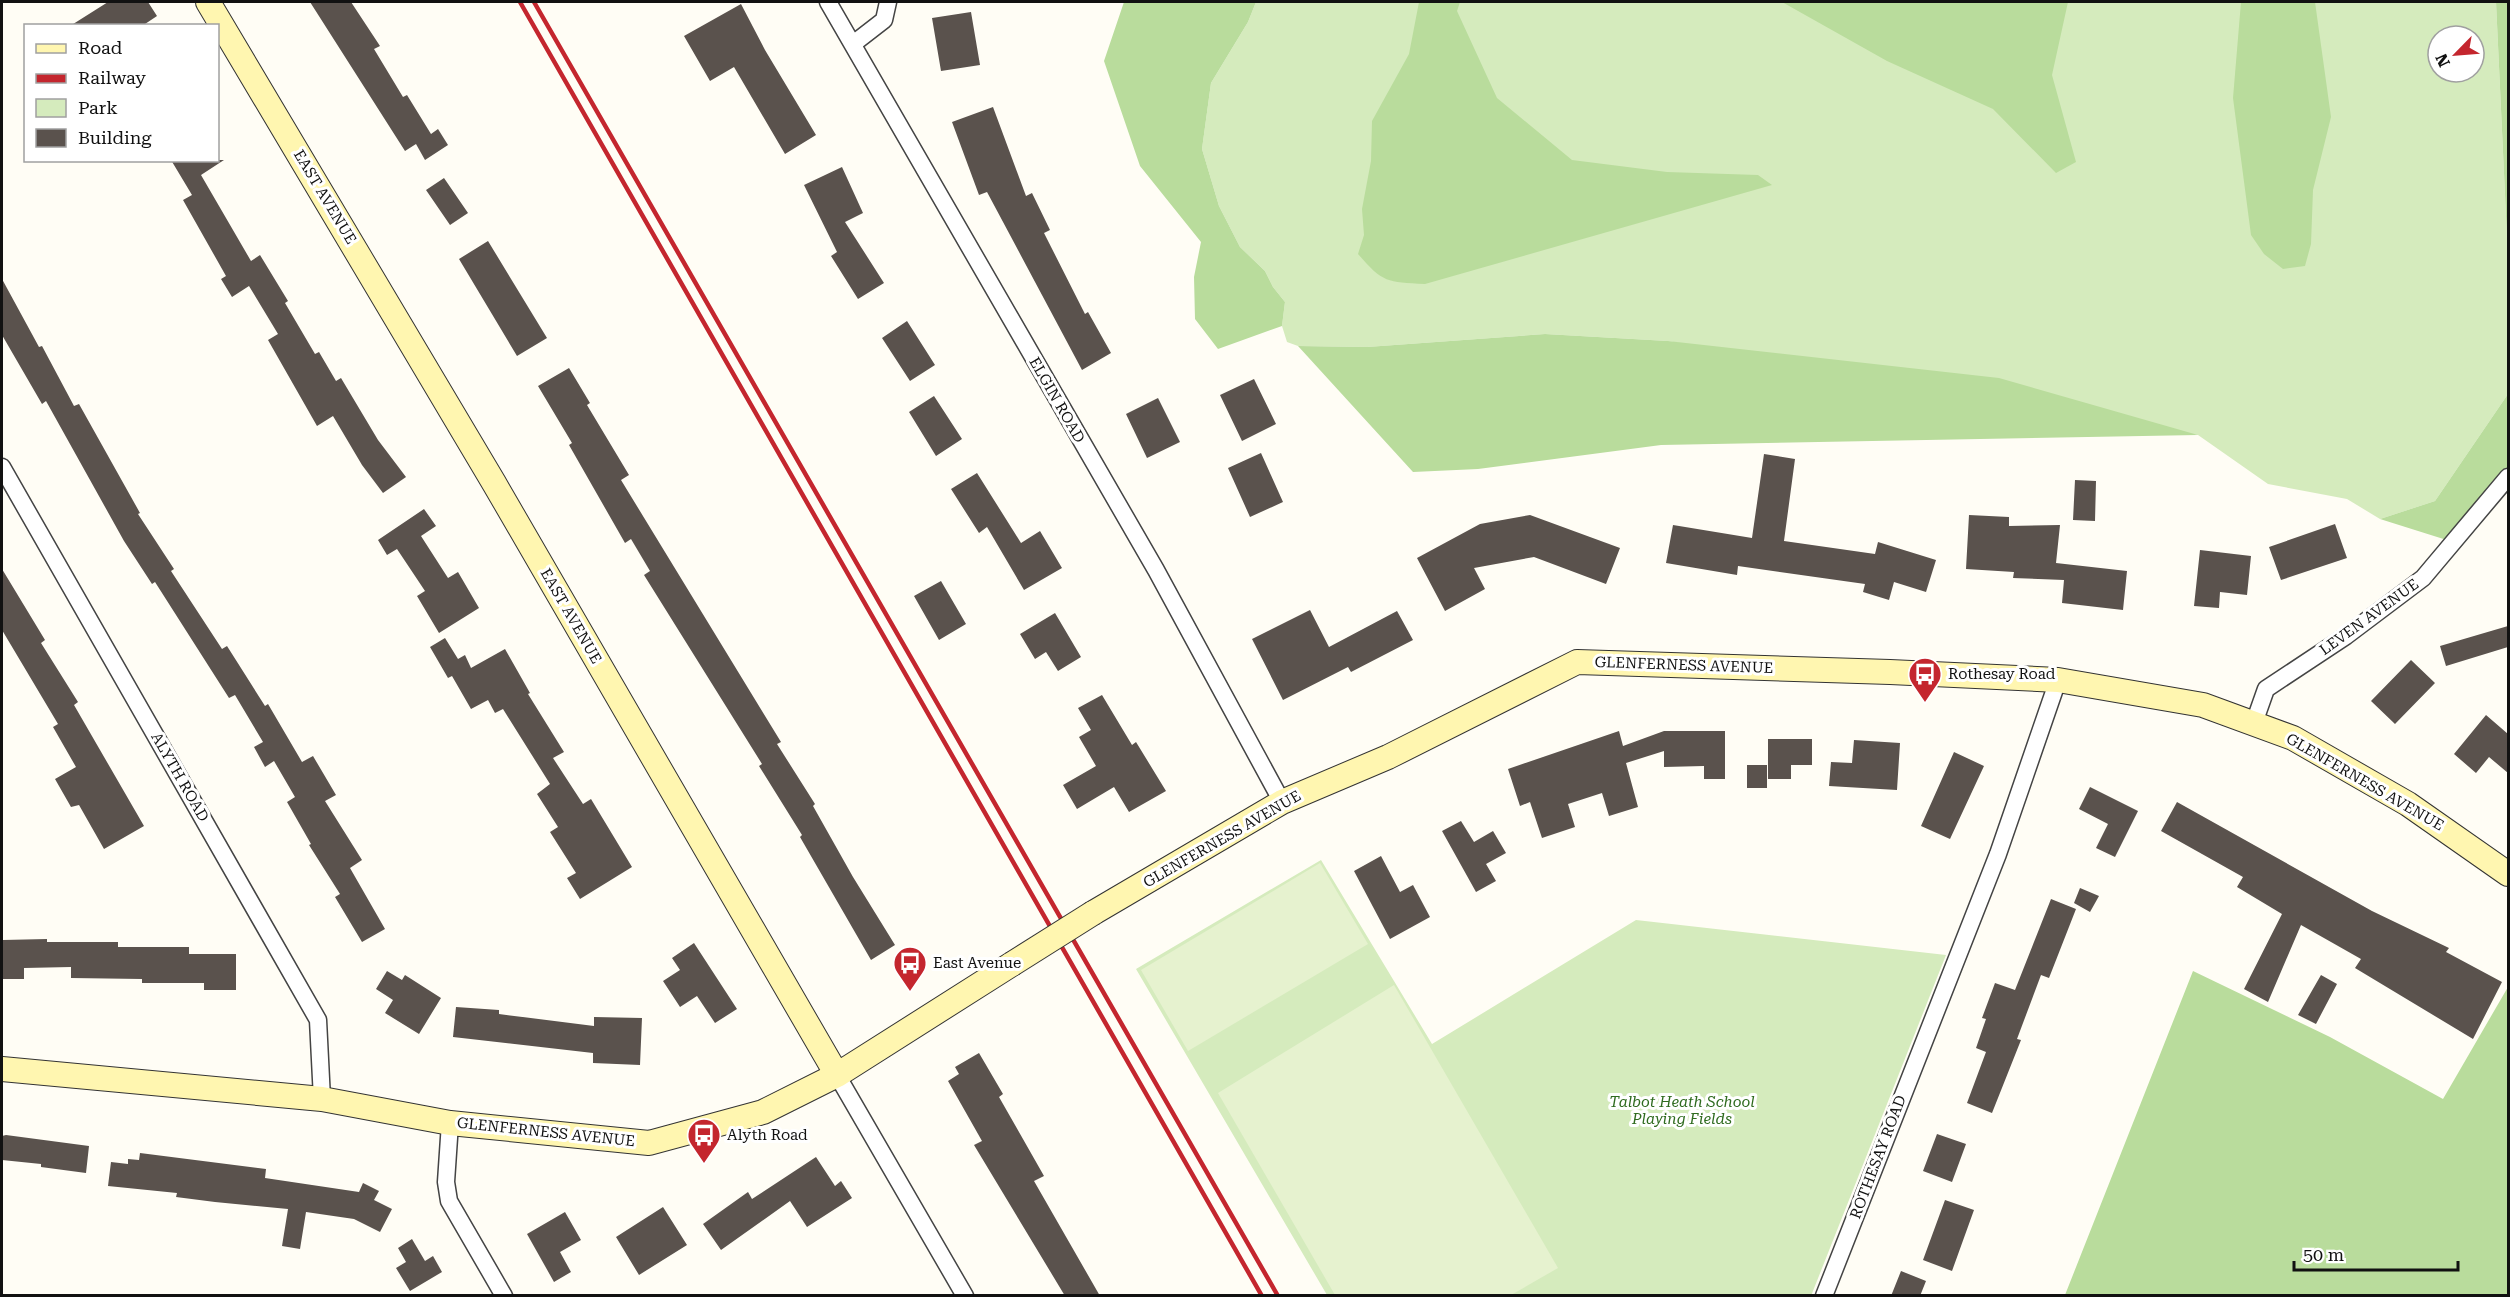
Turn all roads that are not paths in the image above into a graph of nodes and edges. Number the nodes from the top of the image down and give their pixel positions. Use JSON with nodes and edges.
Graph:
{"nodes":[{"id":1,"x":208,"y":2,"type":"edge"},
{"id":2,"x":828,"y":2,"type":"edge"},
{"id":3,"x":888,"y":2,"type":"edge"},
{"id":4,"x":853,"y":44,"type":"junction"},
{"id":5,"x":2,"y":466,"type":"edge"},
{"id":6,"x":2508,"y":477,"type":"edge"},
{"id":7,"x":2058,"y":680,"type":"junction"},
{"id":8,"x":2254,"y":723,"type":"junction"},
{"id":9,"x":1282,"y":802,"type":"junction"},
{"id":10,"x":2508,"y":874,"type":"edge"},
{"id":11,"x":2,"y":1069,"type":"edge"},
{"id":12,"x":837,"y":1075,"type":"junction"},
{"id":13,"x":322,"y":1099,"type":"junction"},
{"id":14,"x":450,"y":1123,"type":"junction"},
{"id":15,"x":504,"y":1296,"type":"edge"},
{"id":16,"x":965,"y":1296,"type":"edge"},
{"id":17,"x":1824,"y":1296,"type":"edge"}],
"edges":[{"from":1,"to":12,"type":"street","name":"EAST AVENUE"},
{"from":2,"to":4,"type":"street","name":"ELGIN ROAD"},
{"from":3,"to":4,"type":"street"},
{"from":4,"to":9,"type":"street","name":"ELGIN ROAD"},
{"from":5,"to":13,"type":"street","name":"ALYTH ROAD"},
{"from":6,"to":8,"type":"street","name":"LEVEN AVENUE"},
{"from":7,"to":8,"type":"street","name":"GLENFERNESS AVENUE"},
{"from":7,"to":9,"type":"street","name":"GLENFERNESS AVENUE"},
{"from":7,"to":17,"type":"street","name":"ROTHESAY ROAD"},
{"from":8,"to":10,"type":"street","name":"GLENFERNESS AVENUE"},
{"from":9,"to":12,"type":"street","name":"GLENFERNESS AVENUE","bridge":true},
{"from":11,"to":13,"type":"street","name":"GLENFERNESS AVENUE"},
{"from":12,"to":14,"type":"street","name":"GLENFERNESS AVENUE"},
{"from":12,"to":16,"type":"street","name":"EAST AVENUE"},
{"from":13,"to":14,"type":"street","name":"GLENFERNESS AVENUE"},
{"from":14,"to":15,"type":"street"}]}
